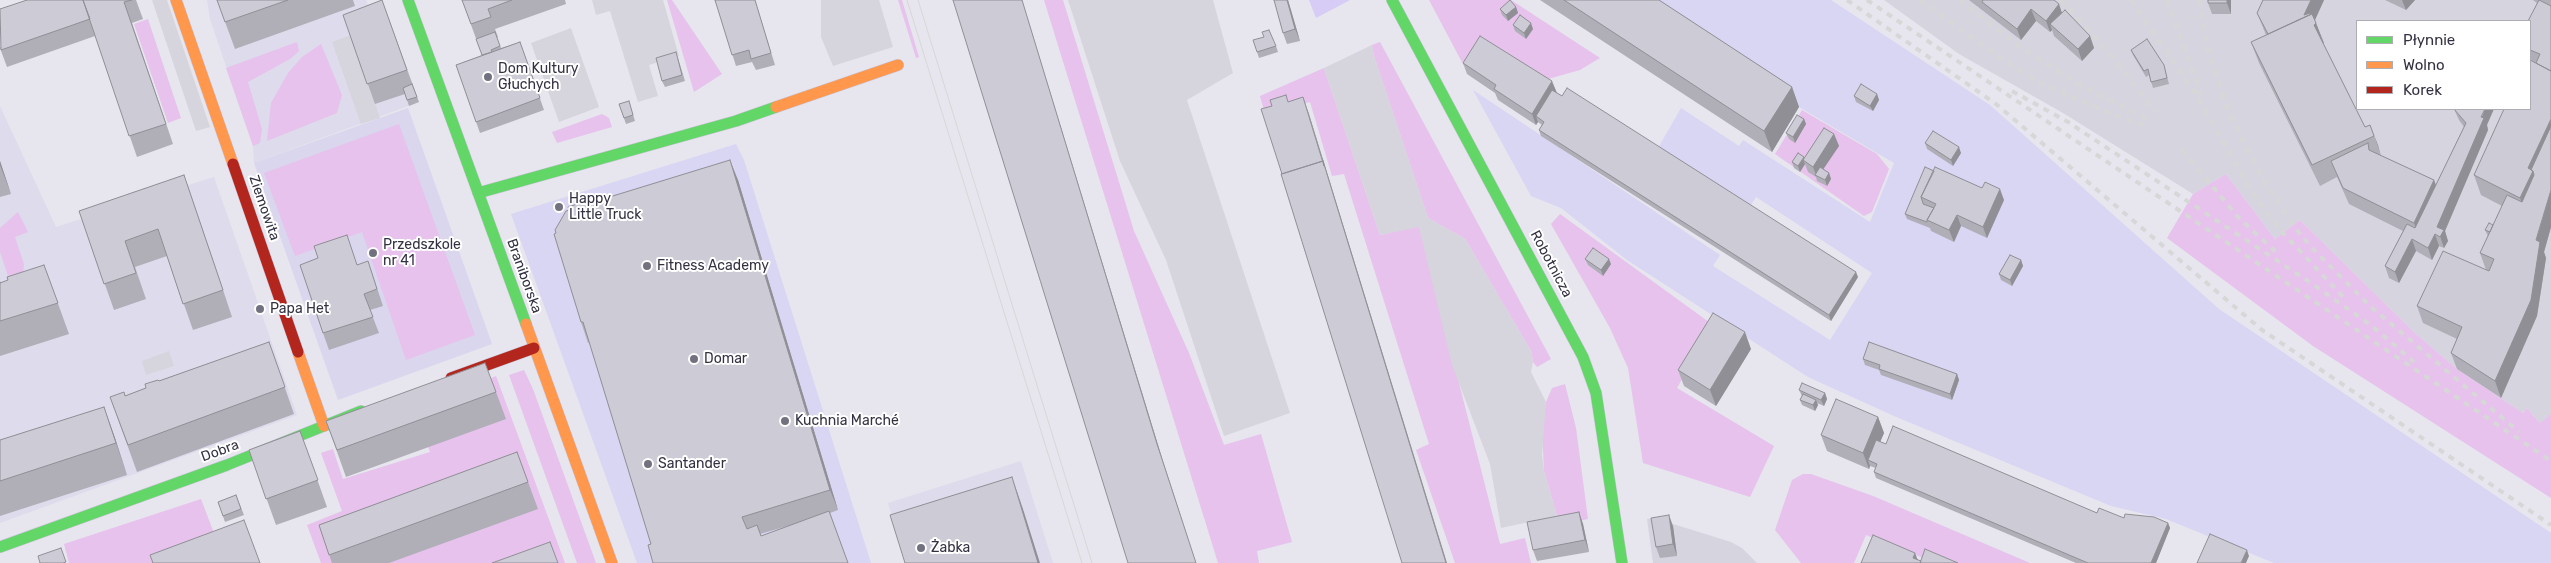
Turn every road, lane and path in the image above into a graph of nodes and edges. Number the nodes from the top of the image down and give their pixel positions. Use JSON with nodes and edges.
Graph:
{"nodes":[{"id":1,"x":176,"y":0,"type":"edge"},
{"id":2,"x":408,"y":0,"type":"edge"},
{"id":3,"x":1392,"y":0,"type":"edge"},
{"id":4,"x":898,"y":65,"type":"dead end"},
{"id":5,"x":478,"y":193,"type":"junction"},
{"id":6,"x":534,"y":348,"type":"junction"},
{"id":7,"x":443,"y":381,"type":"edge"},
{"id":8,"x":372,"y":407,"type":"edge"},
{"id":9,"x":324,"y":426,"type":"junction"},
{"id":10,"x":0,"y":547,"type":"edge"},
{"id":11,"x":612,"y":563,"type":"edge"},
{"id":12,"x":1622,"y":563,"type":"edge"}],
"edges":[{"from":1,"to":9,"type":"street","name":"Ziemowita"},
{"from":2,"to":5,"type":"street","name":"Braniborska"},
{"from":3,"to":12,"type":"street","name":"Robotnicza"},
{"from":4,"to":5,"type":"street"},
{"from":5,"to":6,"type":"street","name":"Braniborska"},
{"from":6,"to":7,"type":"street"},
{"from":6,"to":11,"type":"street","name":"Braniborska"},
{"from":8,"to":9,"type":"street","name":"Dobra"},
{"from":9,"to":10,"type":"street","name":"Dobra"}]}
